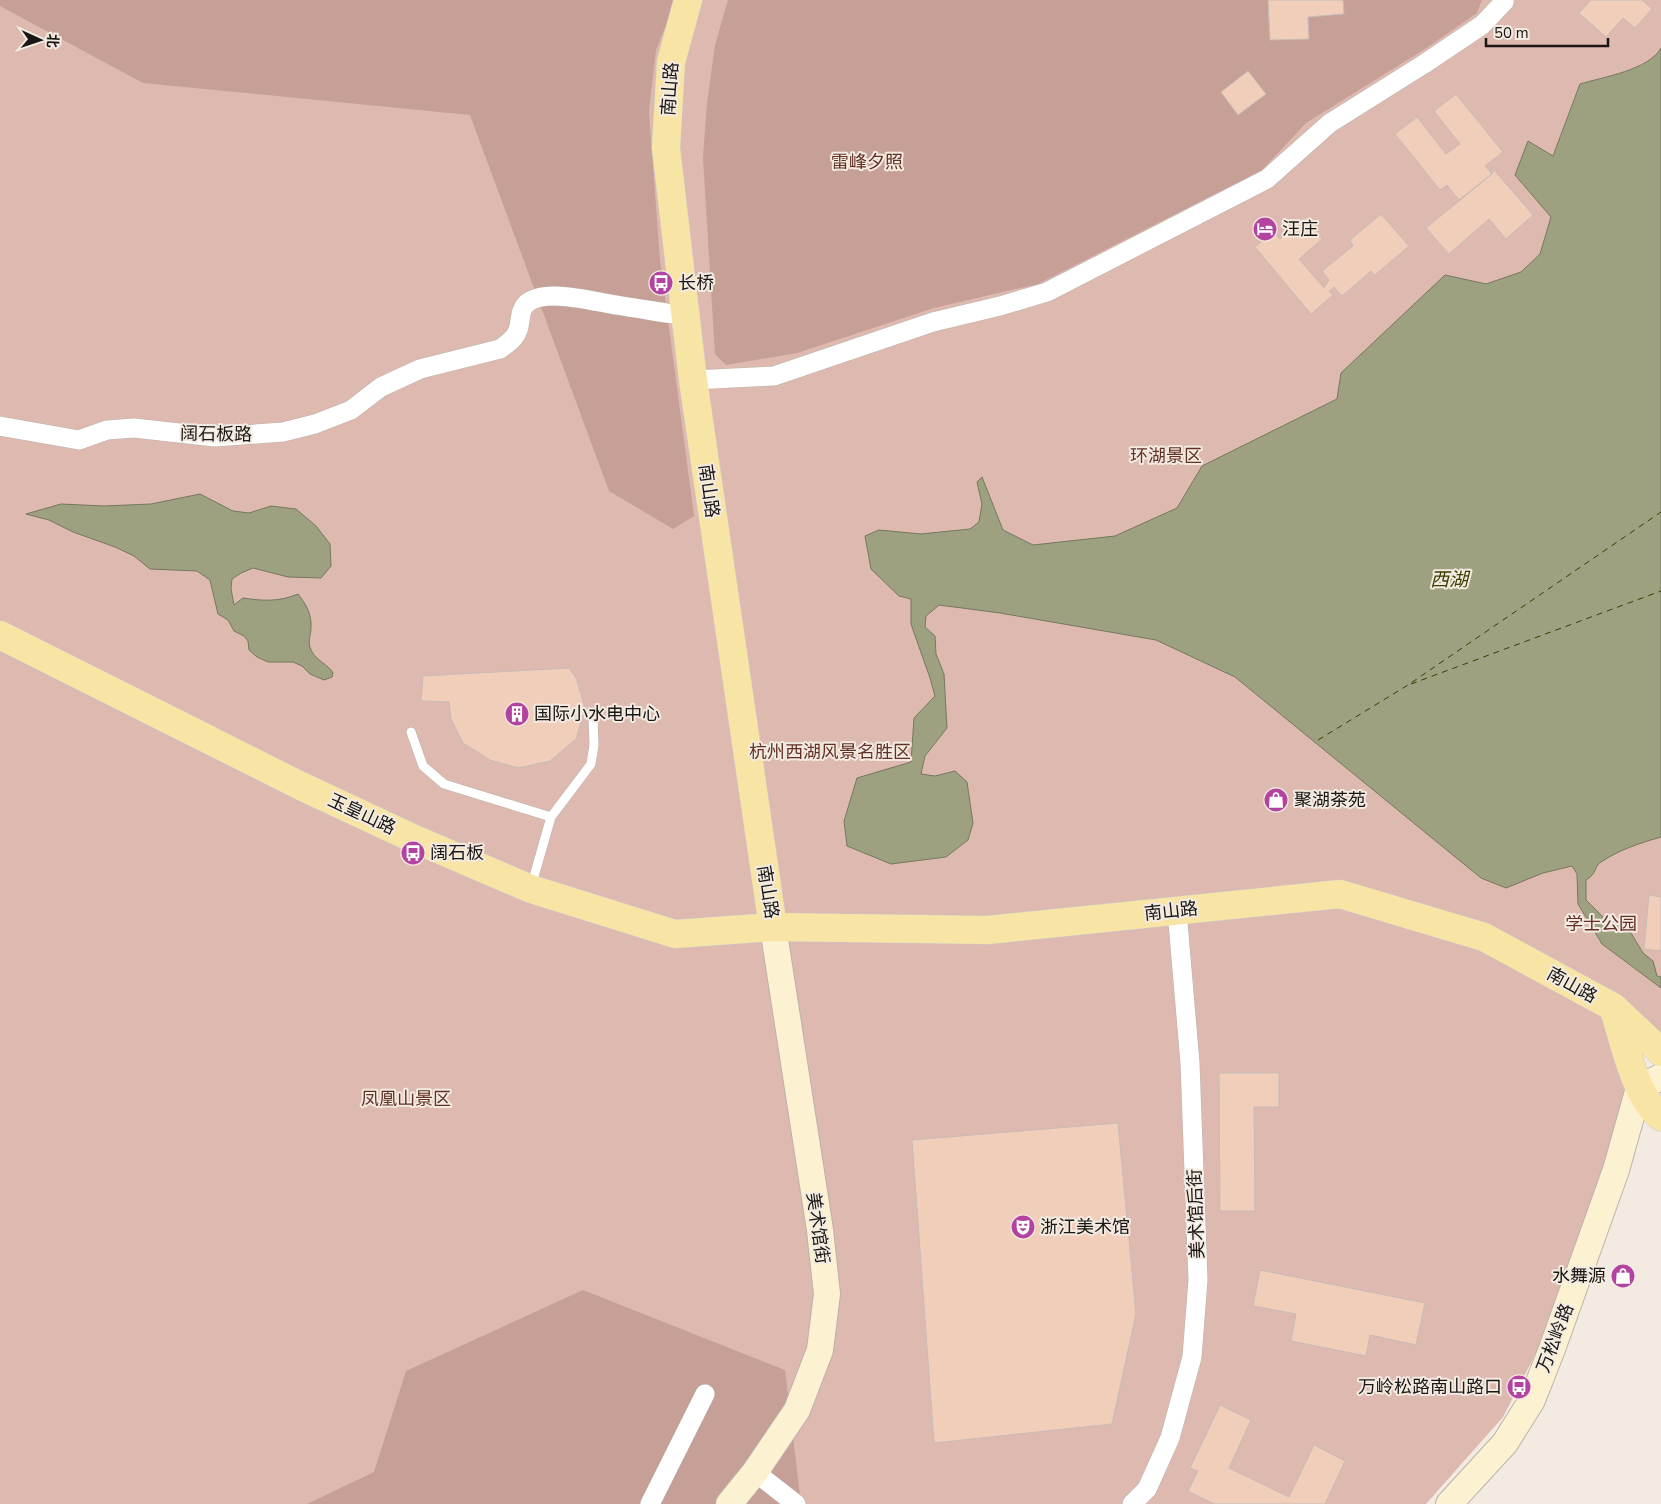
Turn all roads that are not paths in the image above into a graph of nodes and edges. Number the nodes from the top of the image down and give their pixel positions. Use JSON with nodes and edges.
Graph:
{"nodes":[{"id":1,"x":688,"y":0,"type":"edge"},
{"id":2,"x":1503,"y":0,"type":"edge"},
{"id":3,"x":685,"y":316,"type":"junction"},
{"id":4,"x":693,"y":380,"type":"junction"},
{"id":5,"x":0,"y":426,"type":"edge"},
{"id":6,"x":0,"y":634,"type":"edge"},
{"id":7,"x":593,"y":716,"type":"dead end"},
{"id":8,"x":410,"y":732,"type":"dead end"},
{"id":9,"x":551,"y":817,"type":"junction"},
{"id":10,"x":531,"y":889,"type":"junction"},
{"id":11,"x":1177,"y":911,"type":"junction"},
{"id":12,"x":773,"y":927,"type":"junction"},
{"id":13,"x":1613,"y":1007,"type":"junction"},
{"id":14,"x":1661,"y":1052,"type":"edge"},
{"id":15,"x":1650,"y":1082,"type":"edge"},
{"id":16,"x":1661,"y":1117,"type":"edge"},
{"id":17,"x":705,"y":1394,"type":"dead end"},
{"id":18,"x":755,"y":1472,"type":"junction"},
{"id":19,"x":650,"y":1504,"type":"edge"},
{"id":20,"x":729,"y":1504,"type":"edge"},
{"id":21,"x":796,"y":1504,"type":"edge"},
{"id":22,"x":1132,"y":1504,"type":"edge"},
{"id":23,"x":1449,"y":1504,"type":"edge"}],
"edges":[{"from":1,"to":3,"type":"main road","name":"南山路"},
{"from":2,"to":4,"type":"street"},
{"from":3,"to":4,"type":"main road","name":"南山路"},
{"from":3,"to":5,"type":"street","name":"阔石板路"},
{"from":4,"to":12,"type":"main road","name":"南山路"},
{"from":6,"to":10,"type":"main road","name":"玉皇山路"},
{"from":7,"to":9,"type":"lane"},
{"from":8,"to":9,"type":"lane"},
{"from":9,"to":10,"type":"lane"},
{"from":10,"to":12,"type":"main road","name":"玉皇山路"},
{"from":11,"to":12,"type":"main road","name":"南山路"},
{"from":11,"to":13,"type":"main road","name":"南山路"},
{"from":11,"to":22,"type":"street","name":"美术馆后街"},
{"from":12,"to":18,"type":"street","name":"美术馆街"},
{"from":13,"to":14,"type":"main road","name":"南山路"},
{"from":13,"to":15,"type":"main road","name":"南山路"},
{"from":15,"to":16,"type":"main road","name":"南山路"},
{"from":15,"to":23,"type":"street","name":"万松岭路"},
{"from":17,"to":19,"type":"street"},
{"from":18,"to":20,"type":"street","name":"美术馆街"},
{"from":18,"to":21,"type":"street"}]}
